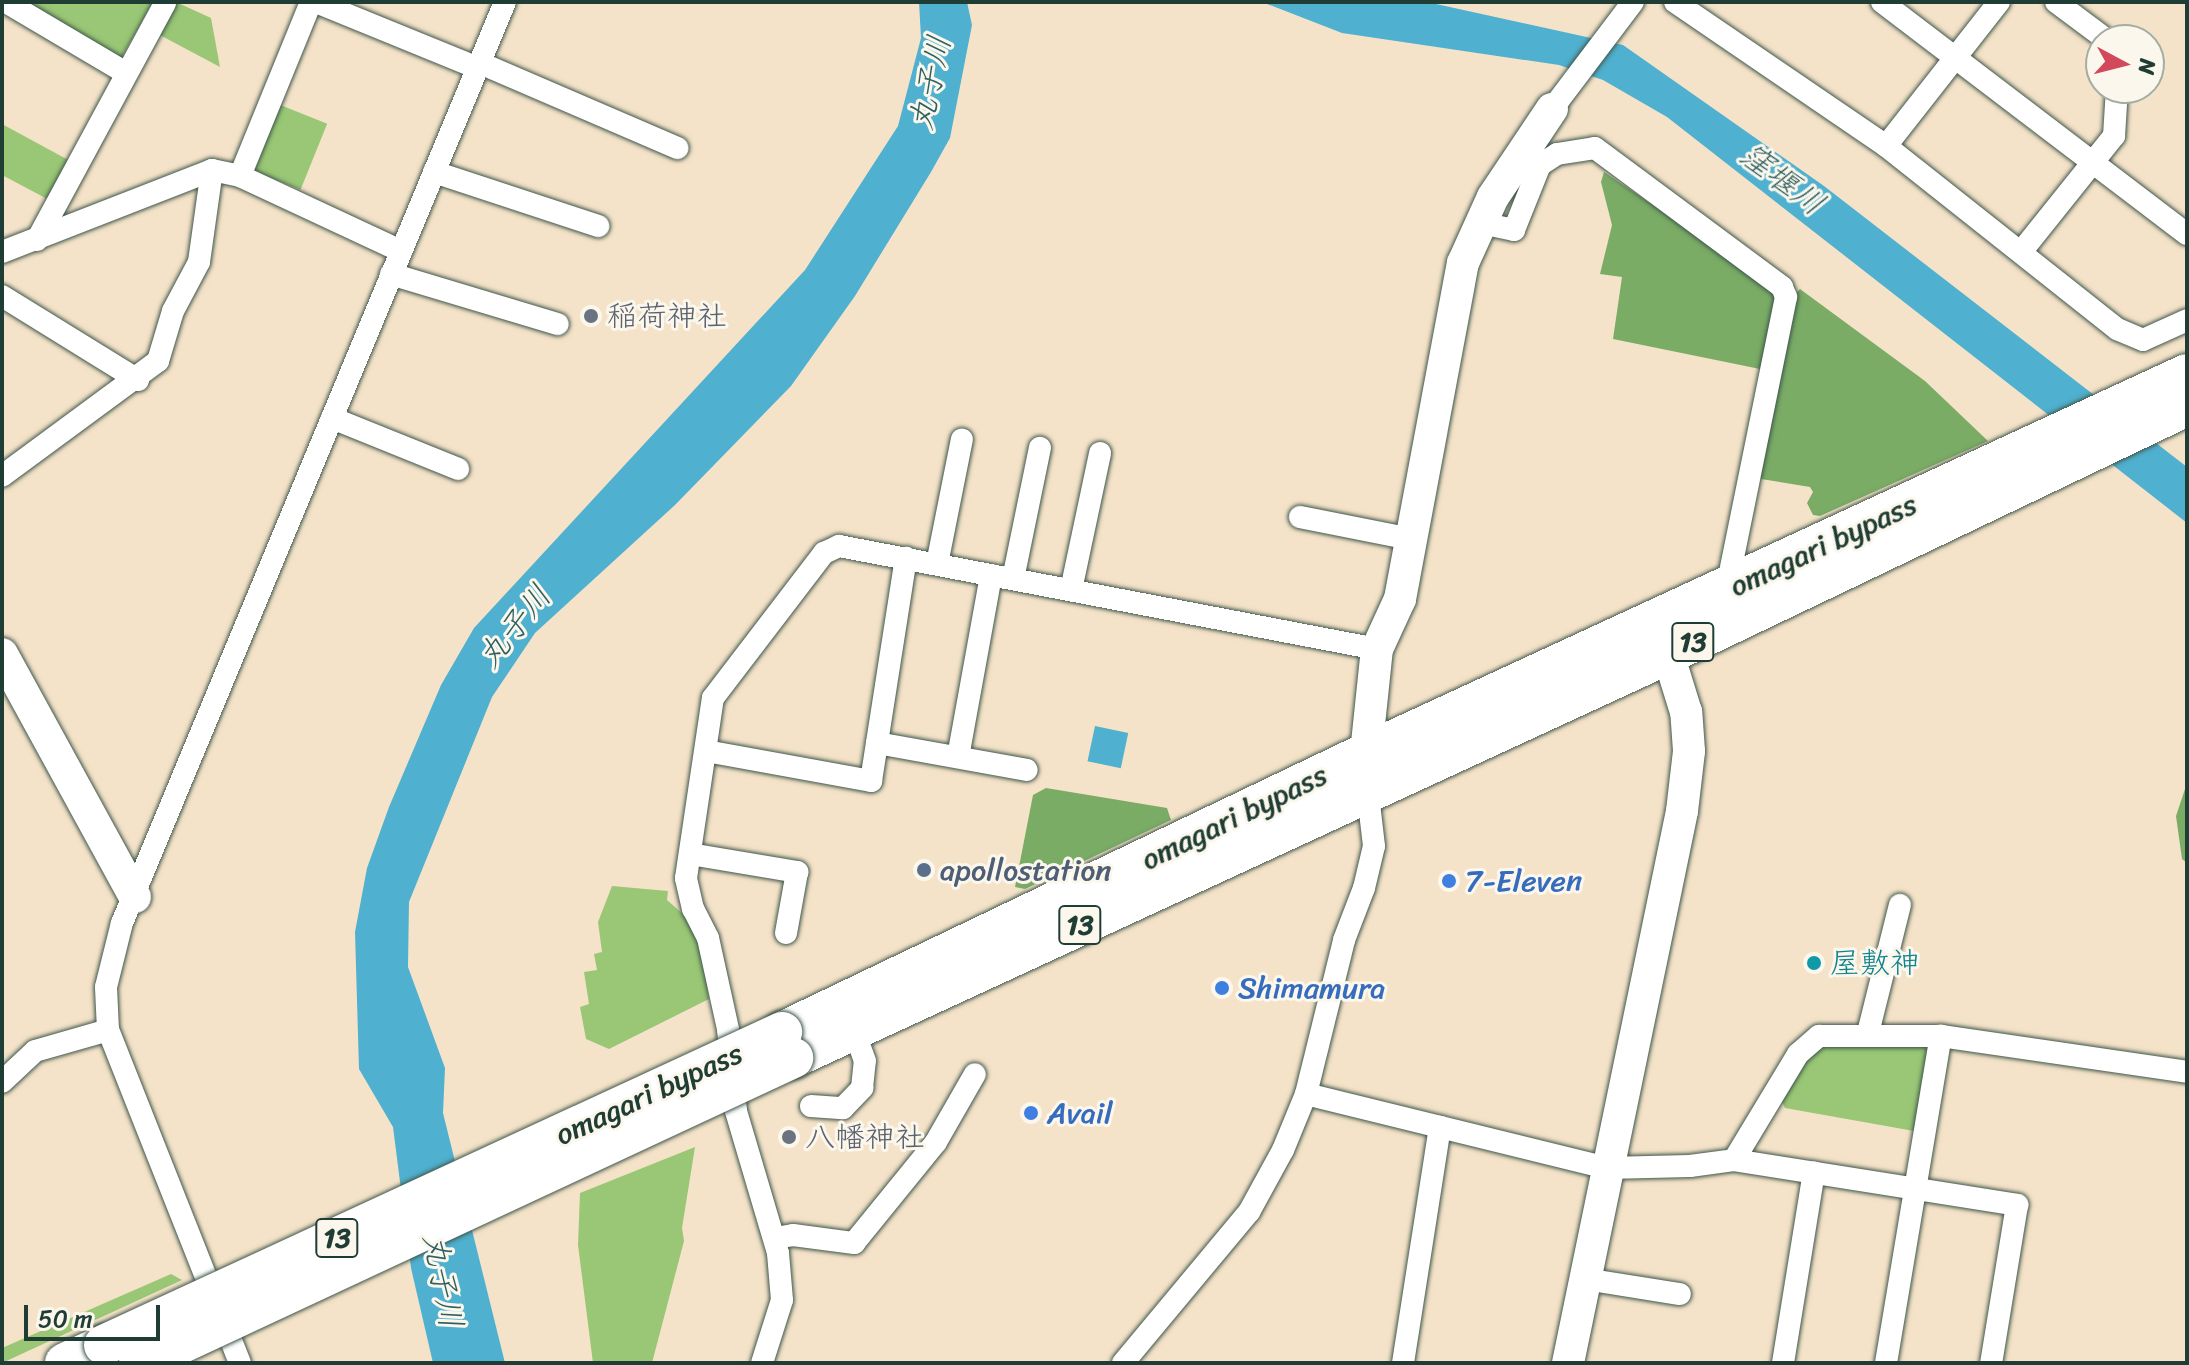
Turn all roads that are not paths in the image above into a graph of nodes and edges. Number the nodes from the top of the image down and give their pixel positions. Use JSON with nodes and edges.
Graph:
{"nodes":[{"id":1,"x":6,"y":2,"type":"edge"},
{"id":2,"x":314,"y":2,"type":"edge"},
{"id":3,"x":505,"y":2,"type":"edge"},
{"id":4,"x":1675,"y":2,"type":"edge"},
{"id":5,"x":1882,"y":2,"type":"edge"},
{"id":6,"x":1999,"y":2,"type":"edge"},
{"id":7,"x":2056,"y":2,"type":"edge"},
{"id":8,"x":165,"y":3,"type":"edge"},
{"id":9,"x":1630,"y":6,"type":"edge"},
{"id":10,"x":2086,"y":24,"type":"edge"},
{"id":11,"x":1955,"y":60,"type":"junction"},
{"id":12,"x":479,"y":66,"type":"junction"},
{"id":13,"x":126,"y":73,"type":"junction"},
{"id":14,"x":2116,"y":104,"type":"edge"},
{"id":15,"x":1552,"y":109,"type":"joint"},
{"id":16,"x":1886,"y":146,"type":"junction"},
{"id":17,"x":677,"y":148,"type":"dead end"},
{"id":18,"x":2093,"y":162,"type":"junction"},
{"id":19,"x":212,"y":170,"type":"junction"},
{"id":20,"x":434,"y":172,"type":"junction"},
{"id":21,"x":240,"y":176,"type":"junction"},
{"id":22,"x":1481,"y":223,"type":"junction"},
{"id":23,"x":598,"y":226,"type":"dead end"},
{"id":24,"x":2187,"y":234,"type":"edge"},
{"id":25,"x":37,"y":240,"type":"junction"},
{"id":26,"x":401,"y":251,"type":"junction"},
{"id":27,"x":2,"y":252,"type":"edge"},
{"id":28,"x":2021,"y":252,"type":"junction"},
{"id":29,"x":391,"y":274,"type":"junction"},
{"id":30,"x":2,"y":296,"type":"edge"},
{"id":31,"x":2187,"y":320,"type":"edge"},
{"id":32,"x":558,"y":324,"type":"dead end"},
{"id":33,"x":138,"y":380,"type":"junction"},
{"id":34,"x":2176,"y":396,"type":"edge"},
{"id":35,"x":332,"y":418,"type":"junction"},
{"id":36,"x":962,"y":439,"type":"dead end"},
{"id":37,"x":1040,"y":448,"type":"dead end"},
{"id":38,"x":1100,"y":453,"type":"dead end"},
{"id":39,"x":458,"y":469,"type":"dead end"},
{"id":40,"x":2013,"y":472,"type":"junction"},
{"id":41,"x":2,"y":476,"type":"edge"},
{"id":42,"x":1300,"y":517,"type":"dead end"},
{"id":43,"x":1411,"y":539,"type":"junction"},
{"id":44,"x":906,"y":558,"type":"junction"},
{"id":45,"x":937,"y":564,"type":"junction"},
{"id":46,"x":1731,"y":568,"type":"dead end"},
{"id":47,"x":1002,"y":577,"type":"junction"},
{"id":48,"x":1071,"y":590,"type":"junction"},
{"id":49,"x":1377,"y":649,"type":"junction"},
{"id":50,"x":2,"y":654,"type":"edge"},
{"id":51,"x":1668,"y":654,"type":"junction"},
{"id":52,"x":877,"y":743,"type":"junction"},
{"id":53,"x":706,"y":751,"type":"junction"},
{"id":54,"x":958,"y":757,"type":"junction"},
{"id":55,"x":1027,"y":770,"type":"dead end"},
{"id":56,"x":1366,"y":771,"type":"junction"},
{"id":57,"x":690,"y":854,"type":"junction"},
{"id":58,"x":135,"y":897,"type":"junction"},
{"id":59,"x":1900,"y":905,"type":"dead end"},
{"id":60,"x":786,"y":933,"type":"dead end"},
{"id":61,"x":108,"y":1030,"type":"junction"},
{"id":62,"x":854,"y":1030,"type":"junction"},
{"id":63,"x":1868,"y":1033,"type":"junction"},
{"id":64,"x":1941,"y":1036,"type":"junction"},
{"id":65,"x":788,"y":1045,"type":"junction"},
{"id":66,"x":2187,"y":1072,"type":"edge"},
{"id":67,"x":975,"y":1074,"type":"dead end"},
{"id":68,"x":5,"y":1075,"type":"edge"},
{"id":69,"x":1306,"y":1094,"type":"junction"},
{"id":70,"x":811,"y":1106,"type":"dead end"},
{"id":71,"x":1440,"y":1127,"type":"junction"},
{"id":72,"x":1734,"y":1160,"type":"junction"},
{"id":73,"x":1607,"y":1168,"type":"junction"},
{"id":74,"x":1814,"y":1172,"type":"junction"},
{"id":75,"x":1916,"y":1188,"type":"junction"},
{"id":76,"x":775,"y":1238,"type":"junction"},
{"id":77,"x":1585,"y":1279,"type":"junction"},
{"id":78,"x":1680,"y":1294,"type":"dead end"},
{"id":79,"x":65,"y":1363,"type":"edge"},
{"id":80,"x":139,"y":1363,"type":"edge"},
{"id":81,"x":240,"y":1363,"type":"edge"},
{"id":82,"x":762,"y":1363,"type":"edge"},
{"id":83,"x":1123,"y":1363,"type":"edge"},
{"id":84,"x":1403,"y":1363,"type":"edge"},
{"id":85,"x":1568,"y":1363,"type":"edge"},
{"id":86,"x":1783,"y":1363,"type":"edge"},
{"id":87,"x":1886,"y":1363,"type":"edge"},
{"id":88,"x":1991,"y":1363,"type":"edge"}],
"edges":[{"from":1,"to":13,"type":"street"},
{"from":2,"to":12,"type":"street"},
{"from":2,"to":21,"type":"street"},
{"from":3,"to":12,"type":"street"},
{"from":4,"to":16,"type":"street"},
{"from":5,"to":11,"type":"street"},
{"from":6,"to":11,"type":"street"},
{"from":7,"to":10,"type":"street"},
{"from":8,"to":13,"type":"street"},
{"from":9,"to":15,"type":"street"},
{"from":11,"to":16,"type":"street"},
{"from":11,"to":18,"type":"street"},
{"from":12,"to":17,"type":"street"},
{"from":12,"to":20,"type":"street"},
{"from":13,"to":25,"type":"street"},
{"from":14,"to":18,"type":"street"},
{"from":15,"to":22,"type":"street"},
{"from":16,"to":28,"type":"street"},
{"from":18,"to":24,"type":"street"},
{"from":18,"to":28,"type":"street"},
{"from":19,"to":21,"type":"street"},
{"from":19,"to":25,"type":"street"},
{"from":19,"to":33,"type":"street"},
{"from":20,"to":23,"type":"street"},
{"from":20,"to":26,"type":"street"},
{"from":21,"to":26,"type":"street"},
{"from":22,"to":43,"type":"street"},
{"from":22,"to":46,"type":"street"},
{"from":25,"to":27,"type":"street"},
{"from":26,"to":29,"type":"street"},
{"from":28,"to":31,"type":"street"},
{"from":29,"to":32,"type":"street"},
{"from":29,"to":35,"type":"street"},
{"from":30,"to":33,"type":"street"},
{"from":33,"to":41,"type":"street"},
{"from":34,"to":40,"type":"highway","name":"omagari bypass","number":"13"},
{"from":35,"to":39,"type":"street"},
{"from":35,"to":58,"type":"street"},
{"from":36,"to":45,"type":"street"},
{"from":37,"to":47,"type":"street"},
{"from":38,"to":48,"type":"street"},
{"from":40,"to":51,"type":"highway","name":"omagari bypass","number":"13"},
{"from":40,"to":56,"type":"highway","name":"omagari bypass","number":"13"},
{"from":42,"to":43,"type":"street"},
{"from":43,"to":49,"type":"street"},
{"from":44,"to":45,"type":"street"},
{"from":44,"to":52,"type":"street"},
{"from":44,"to":53,"type":"street"},
{"from":45,"to":47,"type":"street"},
{"from":47,"to":48,"type":"street"},
{"from":47,"to":54,"type":"street"},
{"from":48,"to":49,"type":"street"},
{"from":49,"to":56,"type":"street"},
{"from":50,"to":58,"type":"street"},
{"from":51,"to":56,"type":"highway","name":"omagari bypass","number":"13"},
{"from":51,"to":73,"type":"street"},
{"from":52,"to":53,"type":"street"},
{"from":52,"to":54,"type":"street"},
{"from":53,"to":57,"type":"street"},
{"from":54,"to":55,"type":"street"},
{"from":56,"to":62,"type":"highway","name":"omagari bypass","number":"13"},
{"from":56,"to":65,"type":"highway","name":"omagari bypass","number":"13"},
{"from":56,"to":69,"type":"street"},
{"from":57,"to":60,"type":"street"},
{"from":57,"to":76,"type":"street"},
{"from":58,"to":61,"type":"street"},
{"from":59,"to":63,"type":"street"},
{"from":61,"to":68,"type":"street"},
{"from":61,"to":81,"type":"street"},
{"from":62,"to":65,"type":"highway","name":"omagari bypass","number":"13"},
{"from":62,"to":70,"type":"street"},
{"from":63,"to":64,"type":"street"},
{"from":63,"to":72,"type":"street"},
{"from":64,"to":66,"type":"street"},
{"from":64,"to":75,"type":"street"},
{"from":65,"to":79,"type":"highway","name":"omagari bypass","number":"13","bridge":true},
{"from":65,"to":80,"type":"highway","name":"omagari bypass","number":"13","bridge":true},
{"from":67,"to":76,"type":"street"},
{"from":69,"to":71,"type":"street"},
{"from":69,"to":83,"type":"street"},
{"from":71,"to":73,"type":"street"},
{"from":71,"to":84,"type":"street"},
{"from":72,"to":73,"type":"street"},
{"from":72,"to":74,"type":"street"},
{"from":73,"to":77,"type":"street"},
{"from":74,"to":75,"type":"street"},
{"from":74,"to":86,"type":"street"},
{"from":75,"to":87,"type":"street"},
{"from":75,"to":88,"type":"street"},
{"from":76,"to":82,"type":"street"},
{"from":77,"to":78,"type":"street"},
{"from":77,"to":85,"type":"street"}]}
